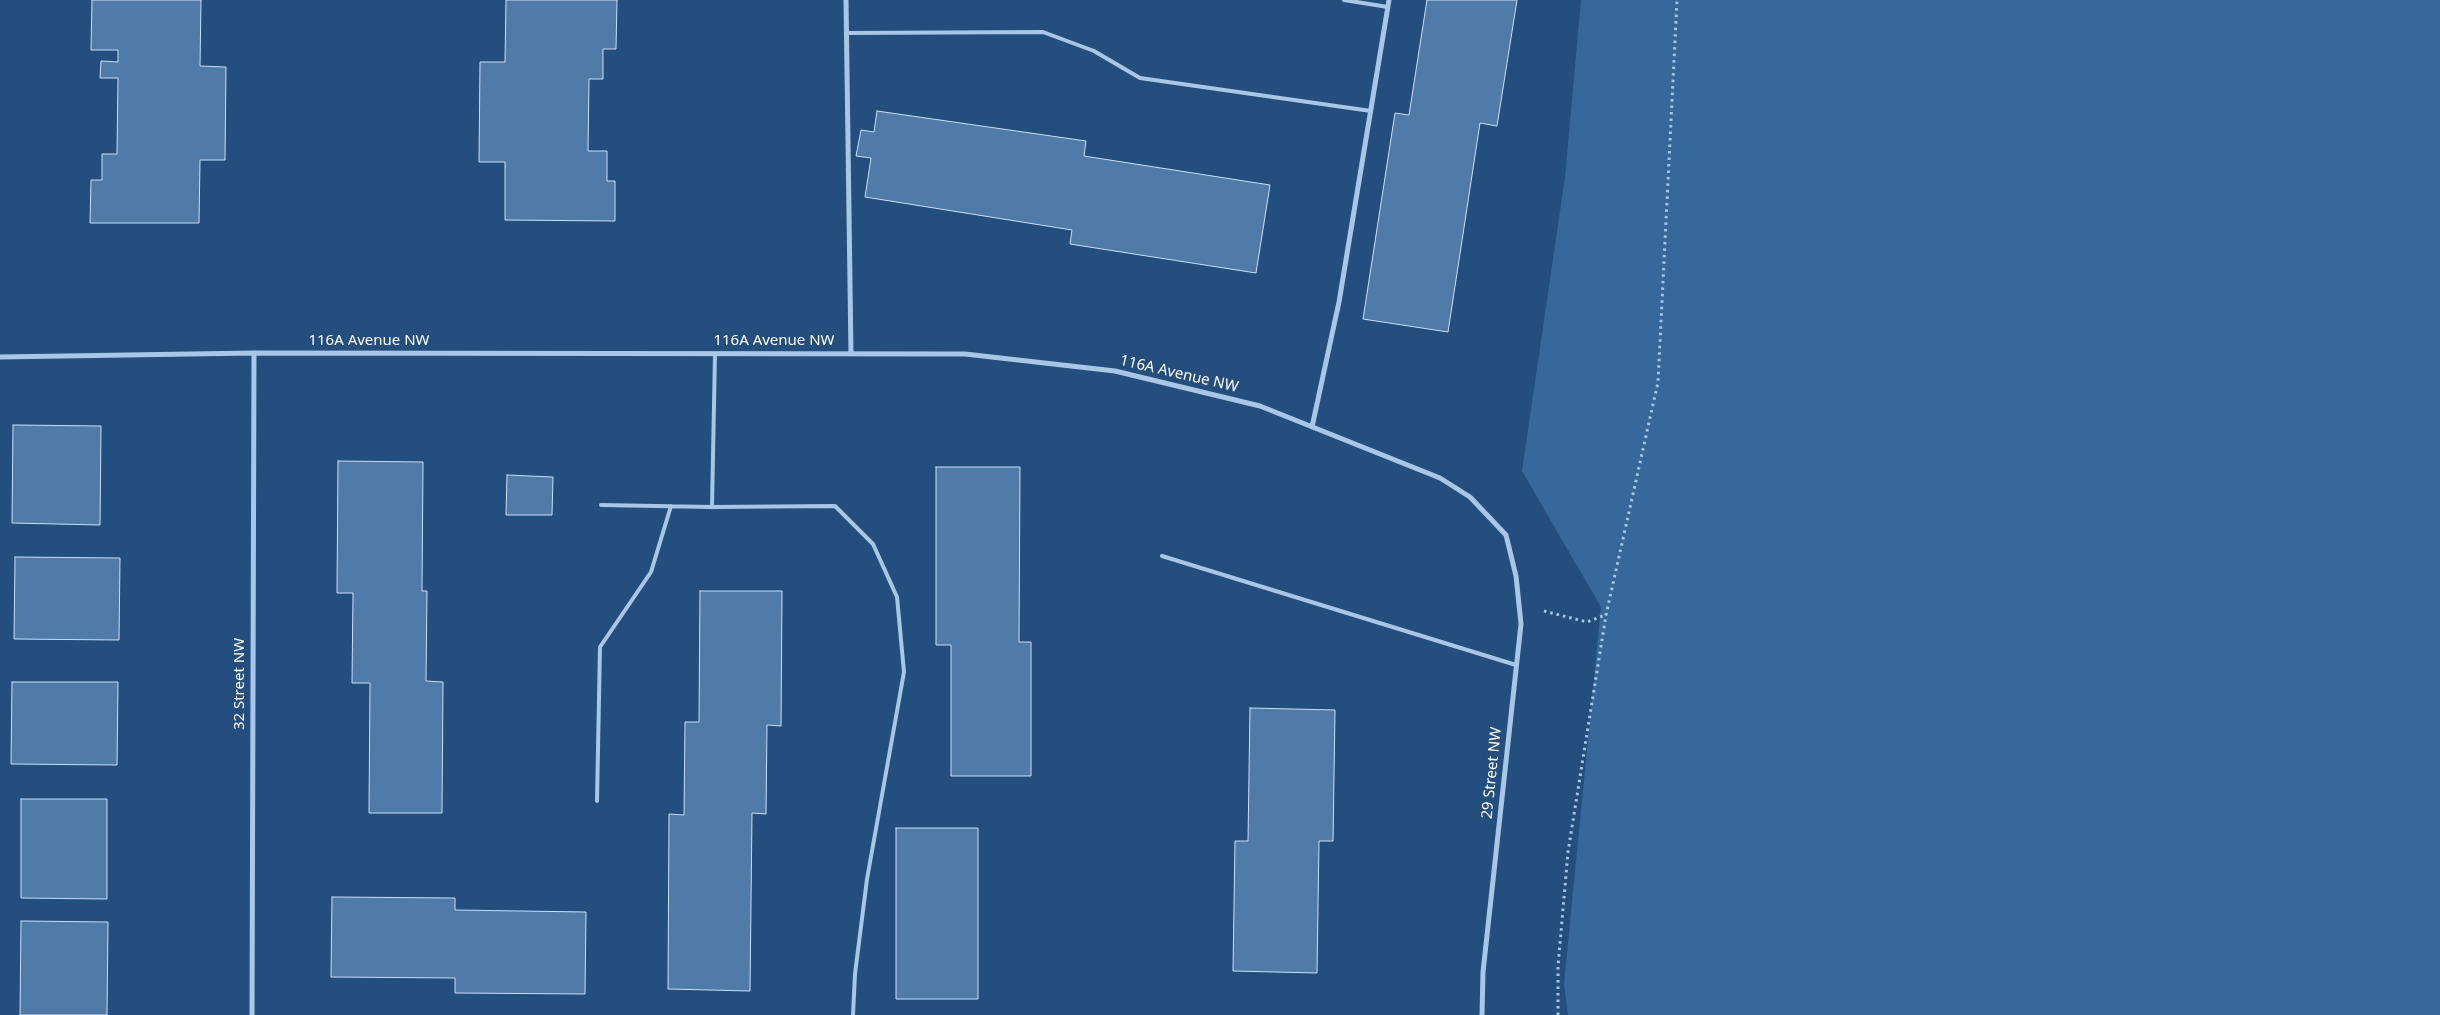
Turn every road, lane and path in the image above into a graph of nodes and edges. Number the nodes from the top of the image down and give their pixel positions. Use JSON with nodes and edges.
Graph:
{"nodes":[{"id":1,"x":846,"y":0,"type":"edge"},
{"id":2,"x":1344,"y":0,"type":"edge"},
{"id":3,"x":1389,"y":0,"type":"edge"},
{"id":4,"x":1677,"y":0,"type":"edge"},
{"id":5,"x":1388,"y":7,"type":"junction"},
{"id":6,"x":846,"y":33,"type":"junction"},
{"id":7,"x":1371,"y":111,"type":"junction"},
{"id":8,"x":254,"y":353,"type":"junction"},
{"id":9,"x":715,"y":354,"type":"junction"},
{"id":10,"x":851,"y":354,"type":"junction"},
{"id":11,"x":0,"y":356,"type":"edge"},
{"id":12,"x":1312,"y":427,"type":"junction"},
{"id":13,"x":601,"y":505,"type":"dead end"},
{"id":14,"x":671,"y":506,"type":"junction"},
{"id":15,"x":712,"y":507,"type":"junction"},
{"id":16,"x":1506,"y":535,"type":"joint"},
{"id":17,"x":1162,"y":556,"type":"dead end"},
{"id":18,"x":1518,"y":597,"type":"junction"},
{"id":19,"x":1606,"y":614,"type":"junction"},
{"id":20,"x":1516,"y":664,"type":"junction"},
{"id":21,"x":597,"y":801,"type":"dead end"},
{"id":22,"x":252,"y":1015,"type":"edge"},
{"id":23,"x":853,"y":1015,"type":"edge"},
{"id":24,"x":1482,"y":1015,"type":"edge"},
{"id":25,"x":1558,"y":1015,"type":"edge"}],
"edges":[{"from":1,"to":6,"type":"street"},
{"from":2,"to":5,"type":"lane"},
{"from":3,"to":5,"type":"street"},
{"from":4,"to":19,"type":"path"},
{"from":5,"to":7,"type":"street"},
{"from":6,"to":7,"type":"lane"},
{"from":6,"to":10,"type":"street"},
{"from":7,"to":12,"type":"street"},
{"from":8,"to":9,"type":"street","name":"116A Avenue NW"},
{"from":8,"to":11,"type":"street","name":"116A Avenue NW"},
{"from":8,"to":22,"type":"street","name":"32 Street NW"},
{"from":9,"to":10,"type":"street","name":"116A Avenue NW"},
{"from":9,"to":15,"type":"lane"},
{"from":10,"to":12,"type":"street","name":"116A Avenue NW"},
{"from":12,"to":16,"type":"street","name":"116A Avenue NW"},
{"from":13,"to":14,"type":"lane"},
{"from":14,"to":15,"type":"lane"},
{"from":14,"to":21,"type":"lane"},
{"from":15,"to":23,"type":"lane"},
{"from":16,"to":18,"type":"street","name":"29 Street NW"},
{"from":17,"to":20,"type":"lane"},
{"from":18,"to":19,"type":"path"},
{"from":18,"to":20,"type":"street","name":"29 Street NW"},
{"from":19,"to":25,"type":"path"},
{"from":20,"to":24,"type":"street","name":"29 Street NW"}]}
